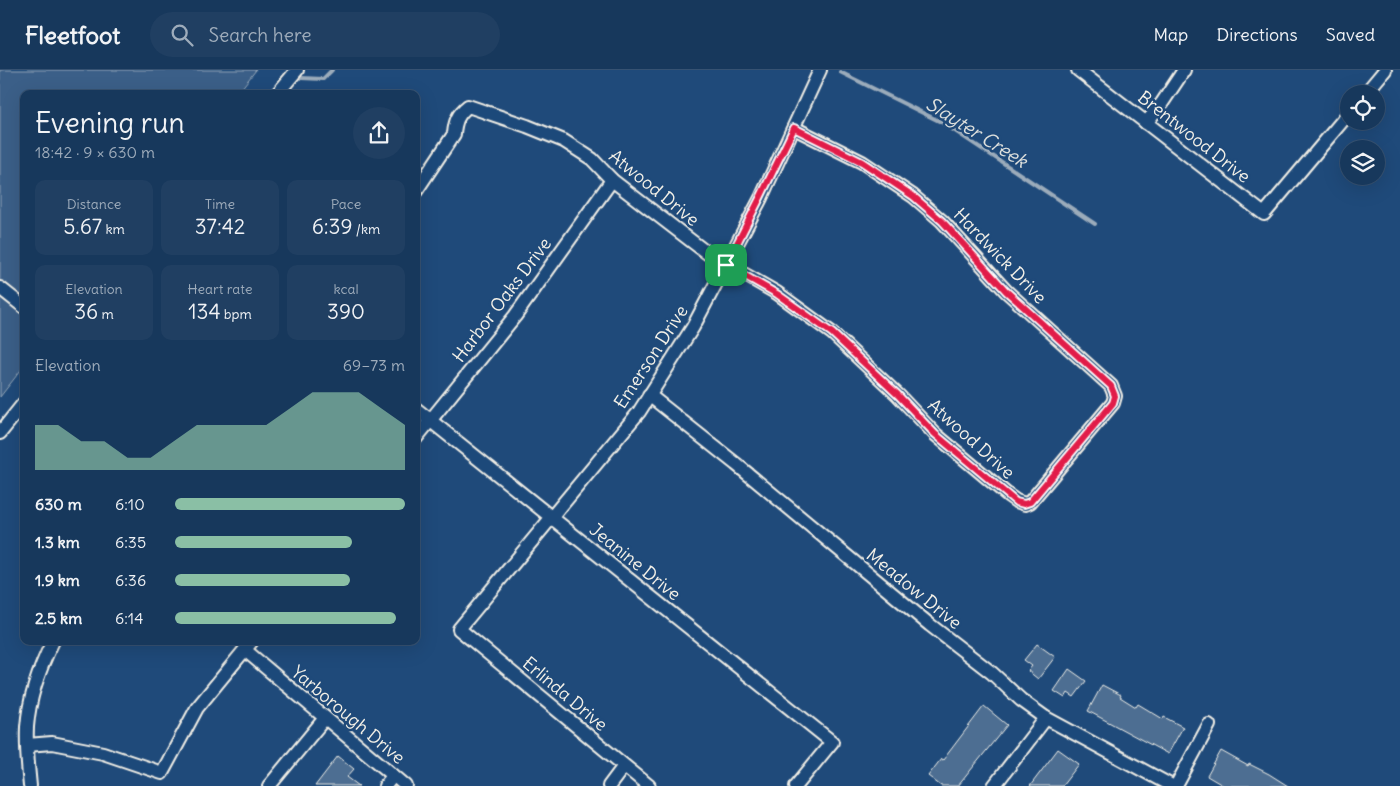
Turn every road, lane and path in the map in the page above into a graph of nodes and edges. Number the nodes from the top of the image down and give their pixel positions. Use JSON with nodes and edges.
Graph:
{"nodes":[{"id":1,"x":296,"y":70,"type":"edge"},
{"id":2,"x":820,"y":70,"type":"edge"},
{"id":3,"x":1078,"y":70,"type":"edge"},
{"id":4,"x":1184,"y":70,"type":"edge"},
{"id":5,"x":1385,"y":70,"type":"edge"},
{"id":6,"x":1372,"y":85,"type":"edge"},
{"id":7,"x":280,"y":90,"type":"edge"},
{"id":8,"x":1146,"y":123,"type":"junction"},
{"id":9,"x":1340,"y":124,"type":"edge"},
{"id":10,"x":794,"y":128,"type":"junction"},
{"id":11,"x":612,"y":180,"type":"junction"},
{"id":12,"x":420,"y":185,"type":"edge"},
{"id":13,"x":726,"y":265,"type":"junction"},
{"id":14,"x":0,"y":288,"type":"edge"},
{"id":15,"x":20,"y":304,"type":"edge"},
{"id":16,"x":650,"y":395,"type":"junction"},
{"id":17,"x":20,"y":409,"type":"edge"},
{"id":18,"x":420,"y":412,"type":"edge"},
{"id":19,"x":430,"y":421,"type":"junction"},
{"id":20,"x":0,"y":433,"type":"edge"},
{"id":21,"x":420,"y":433,"type":"edge"},
{"id":22,"x":1024,"y":504,"type":"joint"},
{"id":23,"x":551,"y":517,"type":"junction"},
{"id":24,"x":459,"y":629,"type":"joint"},
{"id":25,"x":52,"y":645,"type":"edge"},
{"id":26,"x":249,"y":646,"type":"edge"},
{"id":27,"x":325,"y":718,"type":"junction"},
{"id":28,"x":1046,"y":718,"type":"junction"},
{"id":29,"x":1209,"y":725,"type":"dead end"},
{"id":30,"x":27,"y":745,"type":"junction"},
{"id":31,"x":624,"y":766,"type":"junction"},
{"id":32,"x":389,"y":781,"type":"edge"},
{"id":33,"x":30,"y":786,"type":"edge"},
{"id":34,"x":269,"y":786,"type":"edge"},
{"id":35,"x":406,"y":786,"type":"edge"},
{"id":36,"x":609,"y":786,"type":"edge"},
{"id":37,"x":649,"y":786,"type":"edge"},
{"id":38,"x":796,"y":786,"type":"edge"},
{"id":39,"x":994,"y":786,"type":"edge"},
{"id":40,"x":1172,"y":786,"type":"edge"},
{"id":41,"x":1176,"y":786,"type":"edge"}],
"edges":[{"from":1,"to":7,"type":"street"},
{"from":2,"to":10,"type":"street","name":"Emerson Drive"},
{"from":3,"to":8,"type":"street","name":"Brentwood Drive"},
{"from":4,"to":8,"type":"street"},
{"from":5,"to":6,"type":"street"},
{"from":8,"to":9,"type":"street","name":"Brentwood Drive"},
{"from":10,"to":13,"type":"street","name":"Emerson Drive"},
{"from":10,"to":22,"type":"street","name":"Hardwick Drive"},
{"from":11,"to":12,"type":"street","name":"Atwood Drive"},
{"from":11,"to":13,"type":"street","name":"Atwood Drive"},
{"from":11,"to":19,"type":"street","name":"Harbor Oaks Drive"},
{"from":13,"to":16,"type":"street","name":"Emerson Drive"},
{"from":13,"to":22,"type":"street","name":"Atwood Drive"},
{"from":14,"to":15,"type":"street"},
{"from":16,"to":23,"type":"street","name":"Emerson Drive"},
{"from":16,"to":28,"type":"street","name":"Meadow Drive"},
{"from":17,"to":20,"type":"street"},
{"from":18,"to":19,"type":"street","name":"Jeanine Drive"},
{"from":19,"to":21,"type":"street","name":"Harbor Oaks Drive"},
{"from":19,"to":23,"type":"street","name":"Jeanine Drive"},
{"from":23,"to":24,"type":"street","name":"Emerson Drive"},
{"from":23,"to":38,"type":"street","name":"Jeanine Drive"},
{"from":24,"to":31,"type":"street","name":"Erlinda Drive"},
{"from":25,"to":30,"type":"street"},
{"from":26,"to":27,"type":"street","name":"Yarborough Drive"},
{"from":26,"to":30,"type":"street"},
{"from":27,"to":32,"type":"street","name":"Yarborough Drive"},
{"from":27,"to":34,"type":"street"},
{"from":28,"to":39,"type":"street"},
{"from":28,"to":40,"type":"street","name":"Meadow Drive"},
{"from":29,"to":41,"type":"street"},
{"from":30,"to":33,"type":"street"},
{"from":31,"to":36,"type":"street"},
{"from":31,"to":37,"type":"street","name":"Erlinda Drive"},
{"from":32,"to":35,"type":"street","name":"Yarborough Drive"}]}
